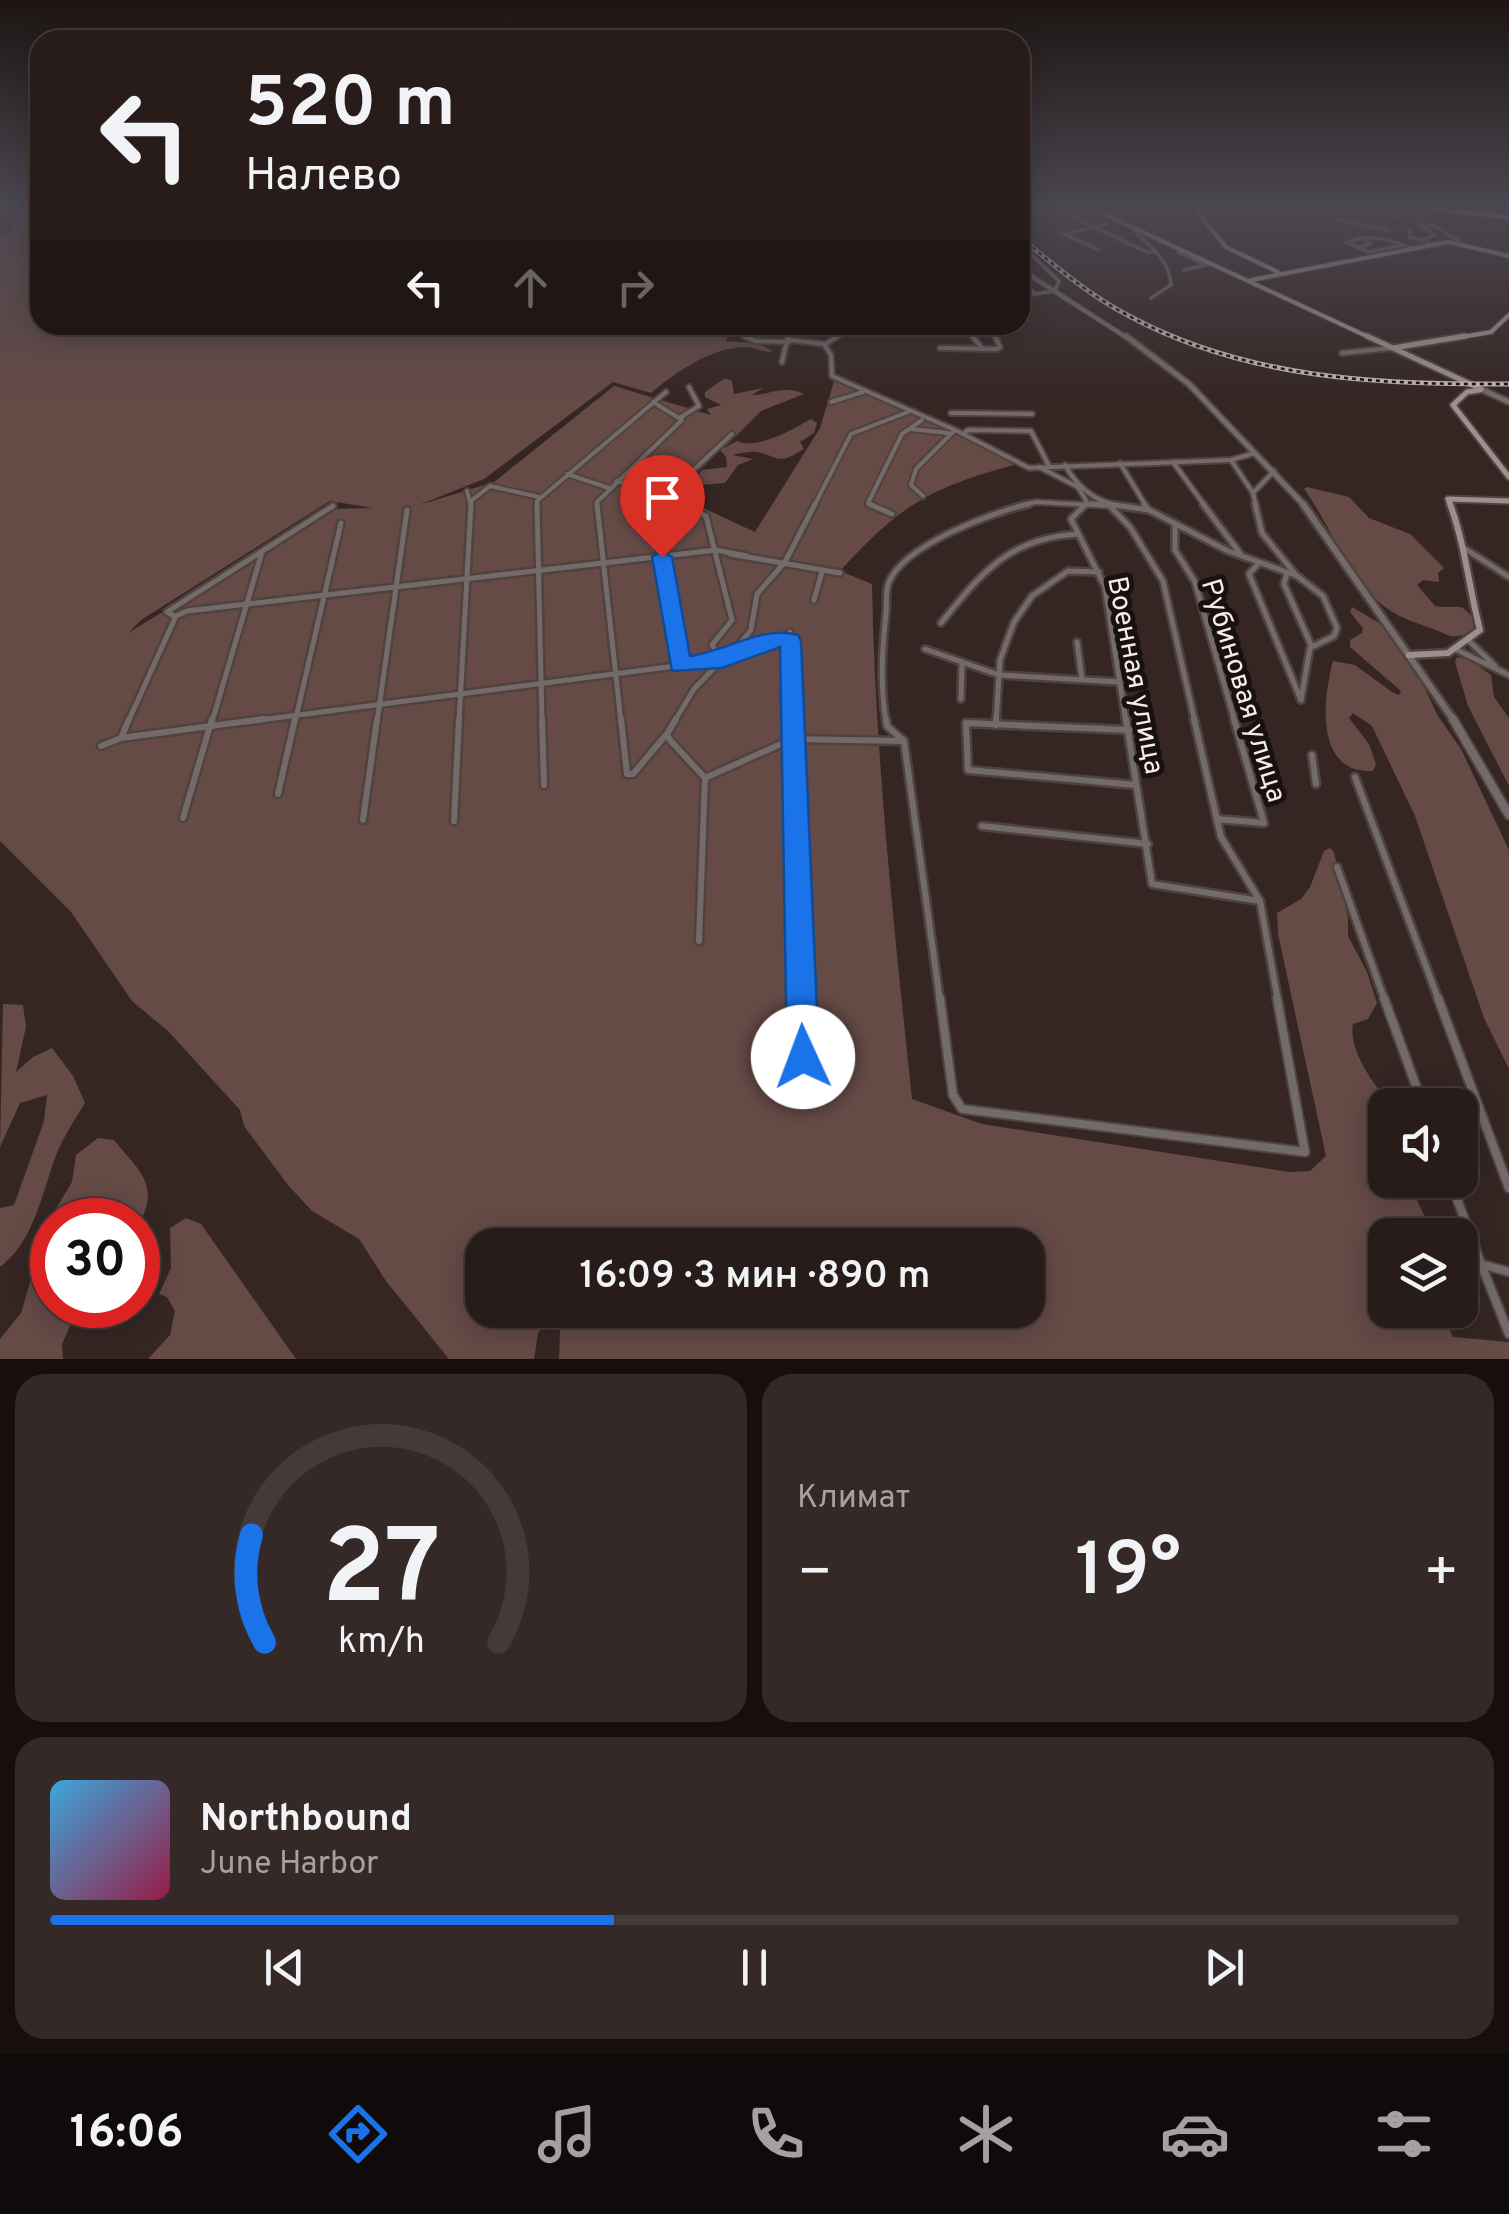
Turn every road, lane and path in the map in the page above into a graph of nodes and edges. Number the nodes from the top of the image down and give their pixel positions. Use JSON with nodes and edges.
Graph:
{"nodes":[{"id":1,"x":1050,"y":271,"type":"edge"},
{"id":2,"x":1169,"y":271,"type":"edge"},
{"id":3,"x":1226,"y":271,"type":"edge"},
{"id":4,"x":1282,"y":271,"type":"edge"},
{"id":5,"x":1279,"y":272,"type":"joint"},
{"id":6,"x":1030,"y":275,"type":"edge"},
{"id":7,"x":1248,"y":281,"type":"junction"},
{"id":8,"x":1030,"y":290,"type":"edge"},
{"id":9,"x":1055,"y":291,"type":"junction"},
{"id":10,"x":1036,"y":294,"type":"junction"},
{"id":11,"x":1030,"y":295,"type":"edge"},
{"id":12,"x":1150,"y":298,"type":"dead end"},
{"id":13,"x":1508,"y":318,"type":"edge"},
{"id":14,"x":740,"y":335,"type":"edge"},
{"id":15,"x":790,"y":335,"type":"edge"},
{"id":16,"x":839,"y":335,"type":"edge"},
{"id":17,"x":972,"y":335,"type":"edge"},
{"id":18,"x":994,"y":335,"type":"edge"},
{"id":19,"x":790,"y":341,"type":"junction"},
{"id":20,"x":826,"y":344,"type":"junction"},
{"id":21,"x":940,"y":348,"type":"dead end"},
{"id":22,"x":983,"y":348,"type":"junction"},
{"id":23,"x":1392,"y":348,"type":"junction"},
{"id":24,"x":1342,"y":353,"type":"dead end"},
{"id":25,"x":782,"y":362,"type":"dead end"},
{"id":26,"x":689,"y":387,"type":"dead end"},
{"id":27,"x":1481,"y":389,"type":"junction"},
{"id":28,"x":866,"y":390,"type":"junction"},
{"id":29,"x":666,"y":392,"type":"dead end"},
{"id":30,"x":653,"y":402,"type":"junction"},
{"id":31,"x":831,"y":402,"type":"dead end"},
{"id":32,"x":1509,"y":402,"type":"edge"},
{"id":33,"x":908,"y":412,"type":"junction"},
{"id":34,"x":951,"y":413,"type":"dead end"},
{"id":35,"x":1032,"y":414,"type":"dead end"},
{"id":36,"x":681,"y":417,"type":"junction"},
{"id":37,"x":922,"y":420,"type":"junction"},
{"id":38,"x":950,"y":420,"type":"dead end"},
{"id":39,"x":941,"y":423,"type":"junction"},
{"id":40,"x":908,"y":430,"type":"junction"},
{"id":41,"x":948,"y":432,"type":"junction"},
{"id":42,"x":960,"y":432,"type":"junction"},
{"id":43,"x":732,"y":434,"type":"dead end"},
{"id":44,"x":1256,"y":453,"type":"junction"},
{"id":45,"x":1231,"y":460,"type":"junction"},
{"id":46,"x":1173,"y":462,"type":"junction"},
{"id":47,"x":1120,"y":463,"type":"junction"},
{"id":48,"x":1066,"y":465,"type":"junction"},
{"id":49,"x":1050,"y":466,"type":"junction"},
{"id":50,"x":1039,"y":468,"type":"junction"},
{"id":51,"x":1274,"y":471,"type":"junction"},
{"id":52,"x":567,"y":474,"type":"junction"},
{"id":53,"x":1509,"y":477,"type":"edge"},
{"id":54,"x":616,"y":482,"type":"junction"},
{"id":55,"x":1078,"y":487,"type":"junction"},
{"id":56,"x":610,"y":488,"type":"junction"},
{"id":57,"x":468,"y":491,"type":"dead end"},
{"id":58,"x":1253,"y":493,"type":"junction"},
{"id":59,"x":667,"y":496,"type":"junction"},
{"id":60,"x":923,"y":496,"type":"dead end"},
{"id":61,"x":539,"y":497,"type":"junction"},
{"id":62,"x":471,"y":501,"type":"junction"},
{"id":63,"x":1087,"y":502,"type":"junction"},
{"id":64,"x":1509,"y":502,"type":"edge"},
{"id":65,"x":1108,"y":504,"type":"junction"},
{"id":66,"x":333,"y":506,"type":"dead end"},
{"id":67,"x":1139,"y":508,"type":"junction"},
{"id":68,"x":407,"y":510,"type":"dead end"},
{"id":69,"x":1148,"y":510,"type":"junction"},
{"id":70,"x":892,"y":514,"type":"dead end"},
{"id":71,"x":1125,"y":522,"type":"junction"},
{"id":72,"x":341,"y":524,"type":"dead end"},
{"id":73,"x":1176,"y":526,"type":"junction"},
{"id":74,"x":1078,"y":534,"type":"junction"},
{"id":75,"x":1464,"y":548,"type":"junction"},
{"id":76,"x":719,"y":551,"type":"junction"},
{"id":77,"x":262,"y":552,"type":"junction"},
{"id":78,"x":662,"y":557,"type":"junction"},
{"id":79,"x":1244,"y":558,"type":"junction"},
{"id":80,"x":785,"y":562,"type":"junction"},
{"id":81,"x":1258,"y":563,"type":"junction"},
{"id":82,"x":605,"y":564,"type":"junction"},
{"id":83,"x":536,"y":572,"type":"junction"},
{"id":84,"x":822,"y":572,"type":"junction"},
{"id":85,"x":1099,"y":572,"type":"junction"},
{"id":86,"x":840,"y":573,"type":"dead end"},
{"id":87,"x":1287,"y":573,"type":"junction"},
{"id":88,"x":1296,"y":575,"type":"junction"},
{"id":89,"x":1509,"y":576,"type":"edge"},
{"id":90,"x":467,"y":580,"type":"junction"},
{"id":91,"x":396,"y":588,"type":"junction"},
{"id":92,"x":324,"y":596,"type":"junction"},
{"id":93,"x":814,"y":600,"type":"dead end"},
{"id":94,"x":250,"y":604,"type":"junction"},
{"id":95,"x":176,"y":616,"type":"junction"},
{"id":96,"x":941,"y":623,"type":"dead end"},
{"id":97,"x":790,"y":632,"type":"dead end"},
{"id":98,"x":1468,"y":640,"type":"junction"},
{"id":99,"x":790,"y":641,"type":"junction"},
{"id":100,"x":1077,"y":642,"type":"dead end"},
{"id":101,"x":1312,"y":647,"type":"junction"},
{"id":102,"x":925,"y":649,"type":"dead end"},
{"id":103,"x":1455,"y":650,"type":"junction"},
{"id":104,"x":1409,"y":655,"type":"junction"},
{"id":105,"x":725,"y":659,"type":"junction"},
{"id":106,"x":962,"y":664,"type":"junction"},
{"id":107,"x":680,"y":665,"type":"junction"},
{"id":108,"x":1498,"y":669,"type":"junction"},
{"id":109,"x":619,"y":673,"type":"junction"},
{"id":110,"x":1509,"y":674,"type":"edge"},
{"id":111,"x":998,"y":675,"type":"junction"},
{"id":112,"x":1082,"y":680,"type":"junction"},
{"id":113,"x":1120,"y":682,"type":"junction"},
{"id":114,"x":540,"y":684,"type":"junction"},
{"id":115,"x":459,"y":694,"type":"junction"},
{"id":116,"x":962,"y":700,"type":"dead end"},
{"id":117,"x":380,"y":705,"type":"junction"},
{"id":118,"x":297,"y":716,"type":"junction"},
{"id":119,"x":996,"y":724,"type":"junction"},
{"id":120,"x":210,"y":729,"type":"junction"},
{"id":121,"x":1130,"y":730,"type":"junction"},
{"id":122,"x":667,"y":734,"type":"junction"},
{"id":123,"x":121,"y":738,"type":"junction"},
{"id":124,"x":792,"y":739,"type":"junction"},
{"id":125,"x":904,"y":741,"type":"junction"},
{"id":126,"x":101,"y":746,"type":"dead end"},
{"id":127,"x":1312,"y":755,"type":"dead end"},
{"id":128,"x":1355,"y":777,"type":"dead end"},
{"id":129,"x":705,"y":778,"type":"junction"},
{"id":130,"x":1316,"y":784,"type":"dead end"},
{"id":131,"x":544,"y":785,"type":"dead end"},
{"id":132,"x":1138,"y":785,"type":"junction"},
{"id":133,"x":278,"y":794,"type":"dead end"},
{"id":134,"x":1509,"y":815,"type":"edge"},
{"id":135,"x":184,"y":818,"type":"dead end"},
{"id":136,"x":1217,"y":819,"type":"junction"},
{"id":137,"x":363,"y":820,"type":"dead end"},
{"id":138,"x":454,"y":821,"type":"dead end"},
{"id":139,"x":982,"y":826,"type":"dead end"},
{"id":140,"x":1148,"y":844,"type":"junction"},
{"id":141,"x":1337,"y":867,"type":"dead end"},
{"id":142,"x":1260,"y":901,"type":"junction"},
{"id":143,"x":699,"y":942,"type":"dead end"},
{"id":144,"x":803,"y":1057,"type":"dead end"},
{"id":145,"x":1417,"y":1088,"type":"edge"},
{"id":146,"x":1509,"y":1188,"type":"edge"},
{"id":147,"x":1457,"y":1198,"type":"edge"},
{"id":148,"x":1481,"y":1264,"type":"junction"},
{"id":149,"x":1509,"y":1272,"type":"edge"},
{"id":150,"x":1509,"y":1334,"type":"edge"}],
"edges":[{"from":1,"to":9,"type":"street"},
{"from":2,"to":12,"type":"street"},
{"from":3,"to":7,"type":"main road"},
{"from":4,"to":5,"type":"main road"},
{"from":5,"to":7,"type":"main road"},
{"from":6,"to":9,"type":"street"},
{"from":7,"to":23,"type":"main road"},
{"from":8,"to":10,"type":"street"},
{"from":9,"to":10,"type":"street"},
{"from":9,"to":44,"type":"street"},
{"from":10,"to":11,"type":"street"},
{"from":13,"to":23,"type":"main road"},
{"from":14,"to":19,"type":"street"},
{"from":15,"to":19,"type":"street"},
{"from":16,"to":20,"type":"street"},
{"from":17,"to":22,"type":"street"},
{"from":18,"to":22,"type":"street"},
{"from":19,"to":20,"type":"street"},
{"from":19,"to":25,"type":"street"},
{"from":20,"to":28,"type":"street"},
{"from":21,"to":22,"type":"street"},
{"from":23,"to":24,"type":"street"},
{"from":23,"to":27,"type":"main road"},
{"from":26,"to":36,"type":"street"},
{"from":27,"to":32,"type":"street"},
{"from":27,"to":53,"type":"main road"},
{"from":28,"to":31,"type":"street"},
{"from":28,"to":33,"type":"street"},
{"from":29,"to":30,"type":"street"},
{"from":30,"to":36,"type":"street"},
{"from":30,"to":52,"type":"street"},
{"from":33,"to":37,"type":"street"},
{"from":33,"to":39,"type":"street"},
{"from":33,"to":80,"type":"street"},
{"from":34,"to":35,"type":"street"},
{"from":36,"to":54,"type":"street"},
{"from":37,"to":39,"type":"street"},
{"from":37,"to":40,"type":"street"},
{"from":38,"to":39,"type":"street"},
{"from":39,"to":42,"type":"street"},
{"from":40,"to":41,"type":"street"},
{"from":40,"to":70,"type":"street"},
{"from":41,"to":42,"type":"street"},
{"from":41,"to":60,"type":"street"},
{"from":42,"to":49,"type":"street"},
{"from":42,"to":50,"type":"street"},
{"from":43,"to":59,"type":"street"},
{"from":44,"to":45,"type":"street"},
{"from":44,"to":51,"type":"street"},
{"from":45,"to":46,"type":"street"},
{"from":45,"to":58,"type":"street"},
{"from":46,"to":47,"type":"street"},
{"from":46,"to":79,"type":"street"},
{"from":47,"to":48,"type":"street"},
{"from":47,"to":69,"type":"street"},
{"from":48,"to":49,"type":"street"},
{"from":48,"to":55,"type":"street"},
{"from":49,"to":50,"type":"street"},
{"from":50,"to":55,"type":"street"},
{"from":51,"to":58,"type":"street"},
{"from":51,"to":104,"type":"street"},
{"from":52,"to":56,"type":"street"},
{"from":52,"to":61,"type":"street"},
{"from":54,"to":56,"type":"street"},
{"from":54,"to":59,"type":"street"},
{"from":55,"to":63,"type":"street"},
{"from":55,"to":65,"type":"street"},
{"from":56,"to":82,"type":"street"},
{"from":57,"to":62,"type":"street"},
{"from":58,"to":88,"type":"street"},
{"from":59,"to":76,"type":"street"},
{"from":59,"to":78,"type":"street"},
{"from":61,"to":62,"type":"street"},
{"from":61,"to":83,"type":"street"},
{"from":62,"to":90,"type":"street"},
{"from":63,"to":65,"type":"street"},
{"from":63,"to":74,"type":"street"},
{"from":63,"to":125,"type":"street"},
{"from":64,"to":75,"type":"main road"},
{"from":65,"to":67,"type":"street"},
{"from":65,"to":71,"type":"street"},
{"from":66,"to":77,"type":"street"},
{"from":67,"to":69,"type":"street"},
{"from":67,"to":71,"type":"street"},
{"from":68,"to":91,"type":"street"},
{"from":69,"to":73,"type":"street"},
{"from":71,"to":136,"type":"street"},
{"from":72,"to":92,"type":"street"},
{"from":73,"to":79,"type":"street"},
{"from":73,"to":136,"type":"street","name":"Рубиновая улица"},
{"from":74,"to":85,"type":"street","name":"Военная улица"},
{"from":74,"to":96,"type":"street"},
{"from":75,"to":89,"type":"street"},
{"from":75,"to":98,"type":"main road"},
{"from":76,"to":78,"type":"street"},
{"from":76,"to":80,"type":"street"},
{"from":76,"to":105,"type":"street"},
{"from":77,"to":94,"type":"street"},
{"from":77,"to":95,"type":"street"},
{"from":78,"to":82,"type":"street"},
{"from":78,"to":107,"type":"street"},
{"from":79,"to":81,"type":"street"},
{"from":80,"to":84,"type":"street"},
{"from":80,"to":105,"type":"street"},
{"from":81,"to":87,"type":"street"},
{"from":81,"to":101,"type":"street"},
{"from":82,"to":83,"type":"street"},
{"from":82,"to":109,"type":"street"},
{"from":83,"to":90,"type":"street"},
{"from":83,"to":114,"type":"street"},
{"from":84,"to":86,"type":"street"},
{"from":84,"to":93,"type":"street"},
{"from":85,"to":111,"type":"street"},
{"from":85,"to":113,"type":"street","name":"Военная улица"},
{"from":87,"to":88,"type":"street"},
{"from":87,"to":101,"type":"street"},
{"from":88,"to":101,"type":"street"},
{"from":90,"to":91,"type":"street"},
{"from":90,"to":115,"type":"street"},
{"from":91,"to":92,"type":"street"},
{"from":91,"to":117,"type":"street"},
{"from":92,"to":94,"type":"street"},
{"from":92,"to":118,"type":"street"},
{"from":94,"to":95,"type":"street"},
{"from":94,"to":120,"type":"street"},
{"from":95,"to":123,"type":"street"},
{"from":97,"to":99,"type":"street"},
{"from":98,"to":103,"type":"main road"},
{"from":98,"to":108,"type":"street"},
{"from":99,"to":105,"type":"street"},
{"from":99,"to":124,"type":"street"},
{"from":100,"to":112,"type":"street"},
{"from":102,"to":106,"type":"street"},
{"from":103,"to":104,"type":"main road"},
{"from":103,"to":108,"type":"street"},
{"from":104,"to":134,"type":"street"},
{"from":105,"to":107,"type":"street"},
{"from":105,"to":122,"type":"street"},
{"from":106,"to":111,"type":"street"},
{"from":106,"to":116,"type":"street"},
{"from":107,"to":109,"type":"street"},
{"from":108,"to":110,"type":"street"},
{"from":109,"to":114,"type":"street"},
{"from":109,"to":122,"type":"street"},
{"from":111,"to":112,"type":"street"},
{"from":111,"to":119,"type":"street"},
{"from":112,"to":113,"type":"street"},
{"from":113,"to":121,"type":"street","name":"Военная улица"},
{"from":114,"to":115,"type":"street"},
{"from":114,"to":131,"type":"street"},
{"from":115,"to":117,"type":"street"},
{"from":115,"to":138,"type":"street"},
{"from":117,"to":118,"type":"street"},
{"from":117,"to":137,"type":"street"},
{"from":118,"to":120,"type":"street"},
{"from":118,"to":133,"type":"street"},
{"from":119,"to":121,"type":"street"},
{"from":119,"to":132,"type":"street"},
{"from":120,"to":123,"type":"street"},
{"from":120,"to":135,"type":"street"},
{"from":121,"to":132,"type":"street","name":"Военная улица"},
{"from":122,"to":129,"type":"street"},
{"from":123,"to":126,"type":"street"},
{"from":124,"to":125,"type":"street"},
{"from":124,"to":129,"type":"street"},
{"from":124,"to":144,"type":"street"},
{"from":125,"to":142,"type":"street"},
{"from":127,"to":130,"type":"street"},
{"from":128,"to":146,"type":"street"},
{"from":129,"to":143,"type":"street"},
{"from":132,"to":140,"type":"street","name":"Военная улица"},
{"from":136,"to":142,"type":"street"},
{"from":139,"to":140,"type":"street"},
{"from":140,"to":142,"type":"street","name":"Военная улица"},
{"from":141,"to":145,"type":"street"},
{"from":147,"to":148,"type":"street"},
{"from":148,"to":149,"type":"street"},
{"from":148,"to":150,"type":"street"}]}
